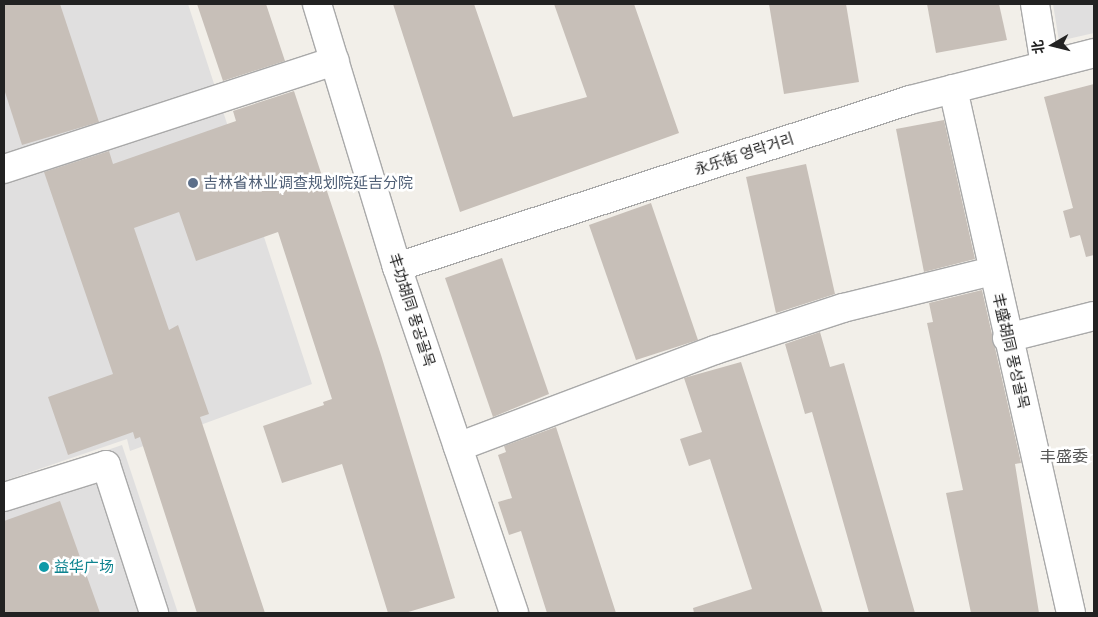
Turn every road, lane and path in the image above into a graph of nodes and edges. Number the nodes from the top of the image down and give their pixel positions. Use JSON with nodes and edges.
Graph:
{"nodes":[{"id":1,"x":317,"y":4,"type":"edge"},
{"id":2,"x":1035,"y":4,"type":"edge"},
{"id":3,"x":1094,"y":53,"type":"edge"},
{"id":4,"x":335,"y":61,"type":"junction"},
{"id":5,"x":1045,"y":65,"type":"junction"},
{"id":6,"x":953,"y":89,"type":"junction"},
{"id":7,"x":4,"y":169,"type":"edge"},
{"id":8,"x":397,"y":267,"type":"junction"},
{"id":9,"x":992,"y":271,"type":"junction"},
{"id":10,"x":1094,"y":316,"type":"edge"},
{"id":11,"x":1007,"y":338,"type":"junction"},
{"id":12,"x":458,"y":447,"type":"junction"},
{"id":13,"x":4,"y":496,"type":"edge"},
{"id":14,"x":154,"y":613,"type":"edge"},
{"id":15,"x":514,"y":613,"type":"edge"},
{"id":16,"x":1071,"y":613,"type":"edge"}],
"edges":[{"from":1,"to":4,"type":"street","name":"丰功胡同 풍공골목"},
{"from":2,"to":5,"type":"street"},
{"from":3,"to":5,"type":"street","name":"永乐街 영락거리"},
{"from":4,"to":7,"type":"street"},
{"from":4,"to":8,"type":"street","name":"丰功胡同 풍공골목"},
{"from":5,"to":6,"type":"street","name":"永乐街 영락거리"},
{"from":6,"to":8,"type":"street","name":"永乐街 영락거리"},
{"from":6,"to":9,"type":"street","name":"丰盛胡同 풍성골목"},
{"from":8,"to":12,"type":"street","name":"丰功胡同 풍공골목"},
{"from":9,"to":11,"type":"street","name":"丰盛胡同 풍성골목"},
{"from":9,"to":12,"type":"street"},
{"from":10,"to":11,"type":"street"},
{"from":11,"to":16,"type":"street","name":"丰盛胡同 풍성골목"},
{"from":12,"to":15,"type":"street","name":"丰功胡同 풍공골목"},
{"from":13,"to":14,"type":"street"}]}
